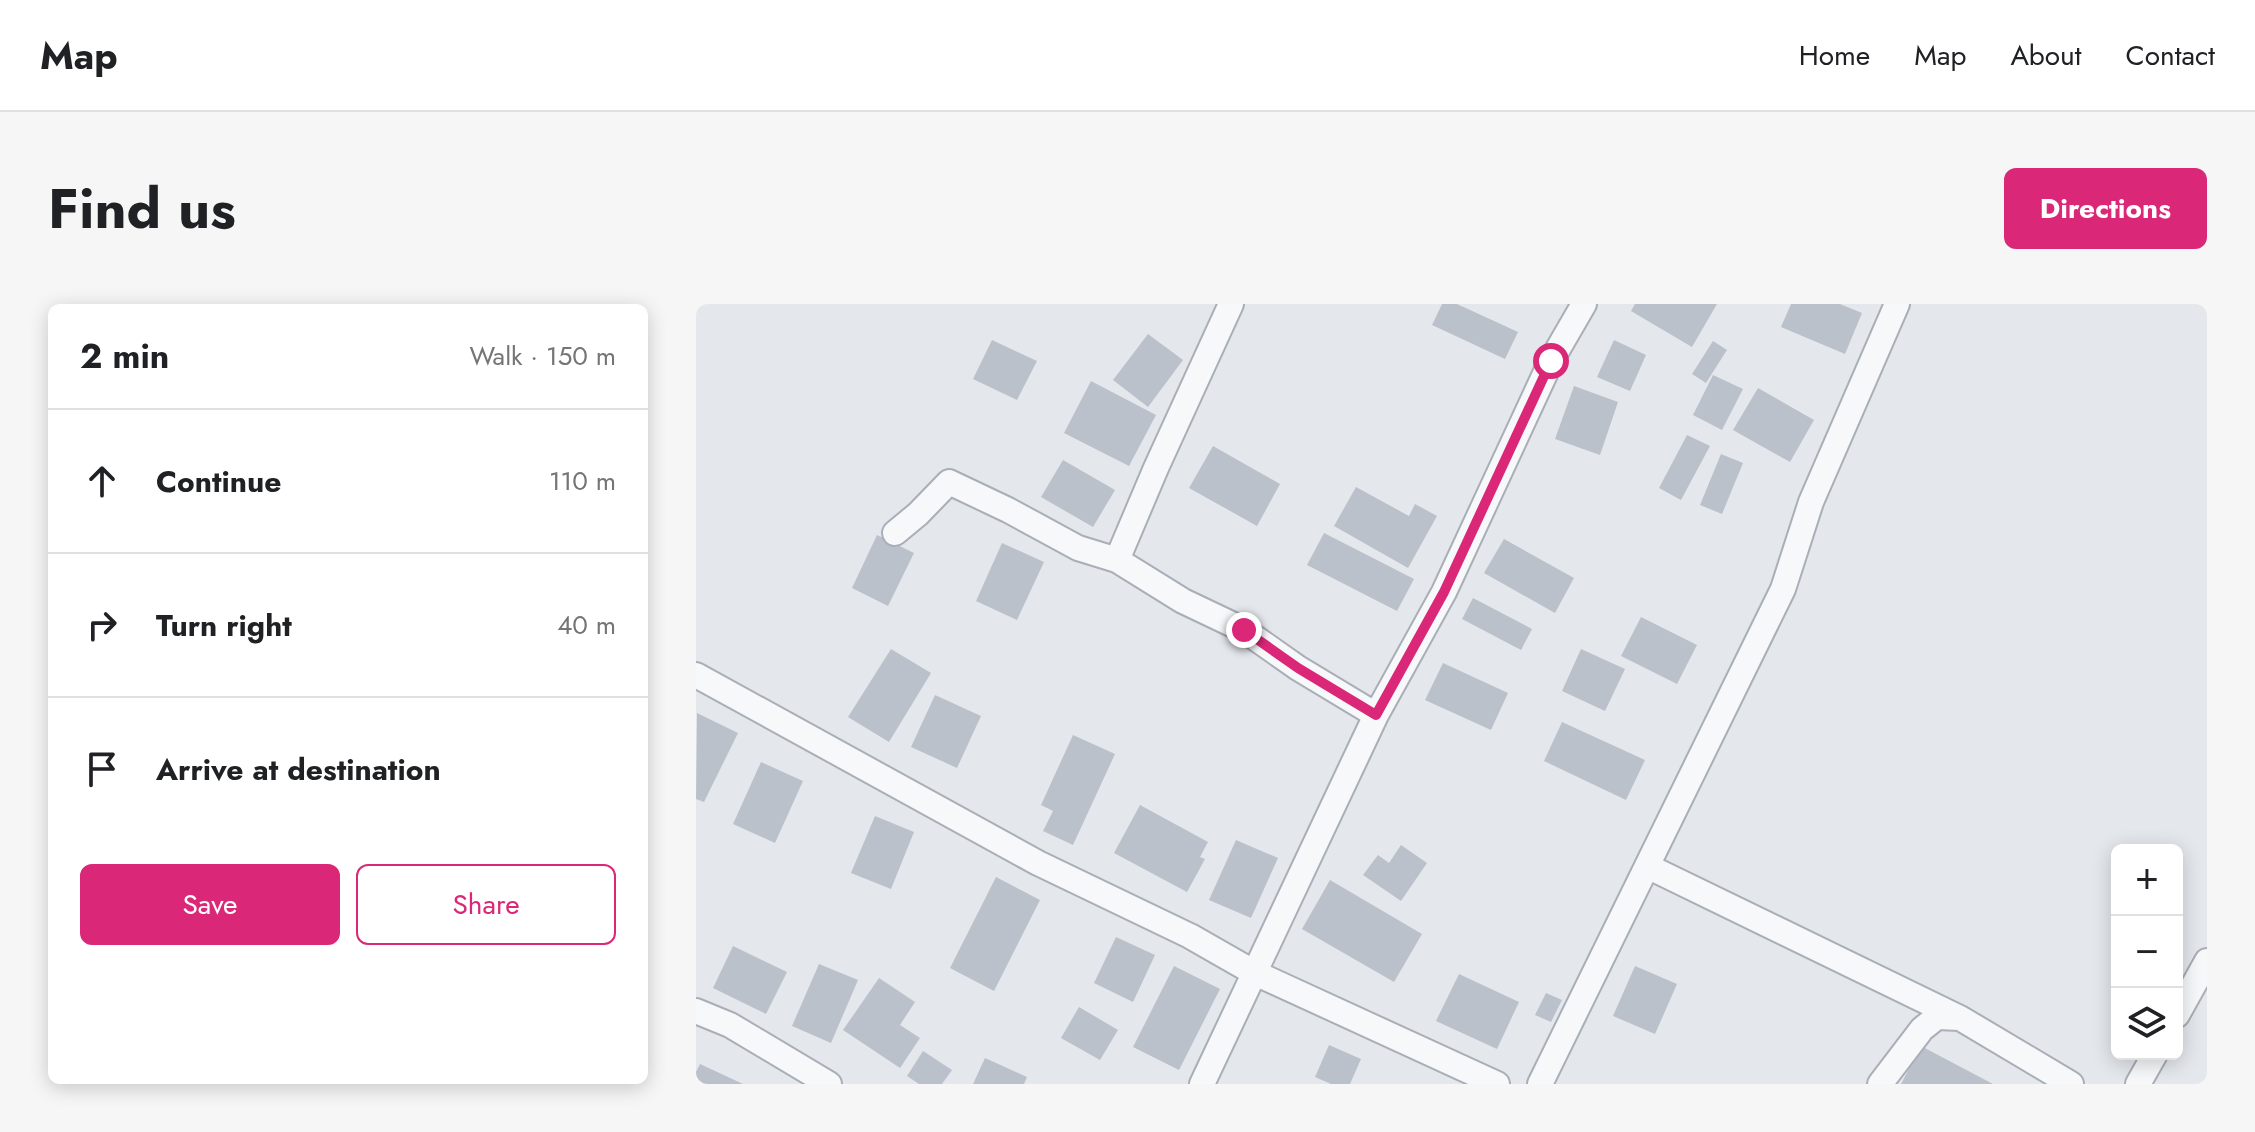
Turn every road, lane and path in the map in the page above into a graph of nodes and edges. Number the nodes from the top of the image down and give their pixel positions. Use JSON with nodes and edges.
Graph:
{"nodes":[{"id":1,"x":1231,"y":304,"type":"edge"},
{"id":2,"x":1584,"y":304,"type":"edge"},
{"id":3,"x":1897,"y":304,"type":"edge"},
{"id":4,"x":895,"y":533,"type":"dead end"},
{"id":5,"x":1117,"y":560,"type":"junction"},
{"id":6,"x":696,"y":675,"type":"edge"},
{"id":7,"x":1376,"y":715,"type":"junction"},
{"id":8,"x":1649,"y":867,"type":"junction"},
{"id":9,"x":2207,"y":961,"type":"edge"},
{"id":10,"x":1253,"y":972,"type":"junction"},
{"id":11,"x":2183,"y":1004,"type":"edge"},
{"id":12,"x":696,"y":1011,"type":"edge"},
{"id":13,"x":1960,"y":1018,"type":"junction"},
{"id":14,"x":2152,"y":1060,"type":"edge"},
{"id":15,"x":829,"y":1084,"type":"edge"},
{"id":16,"x":1202,"y":1084,"type":"edge"},
{"id":17,"x":1497,"y":1084,"type":"edge"},
{"id":18,"x":1540,"y":1084,"type":"edge"},
{"id":19,"x":1880,"y":1084,"type":"edge"},
{"id":20,"x":2071,"y":1084,"type":"edge"},
{"id":21,"x":2138,"y":1084,"type":"edge"}],
"edges":[{"from":1,"to":5,"type":"street"},
{"from":2,"to":7,"type":"street"},
{"from":3,"to":8,"type":"street"},
{"from":4,"to":5,"type":"street"},
{"from":5,"to":7,"type":"street"},
{"from":6,"to":10,"type":"street"},
{"from":7,"to":10,"type":"street"},
{"from":8,"to":13,"type":"street"},
{"from":8,"to":18,"type":"street"},
{"from":9,"to":11,"type":"street"},
{"from":10,"to":16,"type":"street"},
{"from":10,"to":17,"type":"street"},
{"from":12,"to":15,"type":"street"},
{"from":13,"to":19,"type":"street"},
{"from":13,"to":20,"type":"street"},
{"from":14,"to":21,"type":"street"}]}
